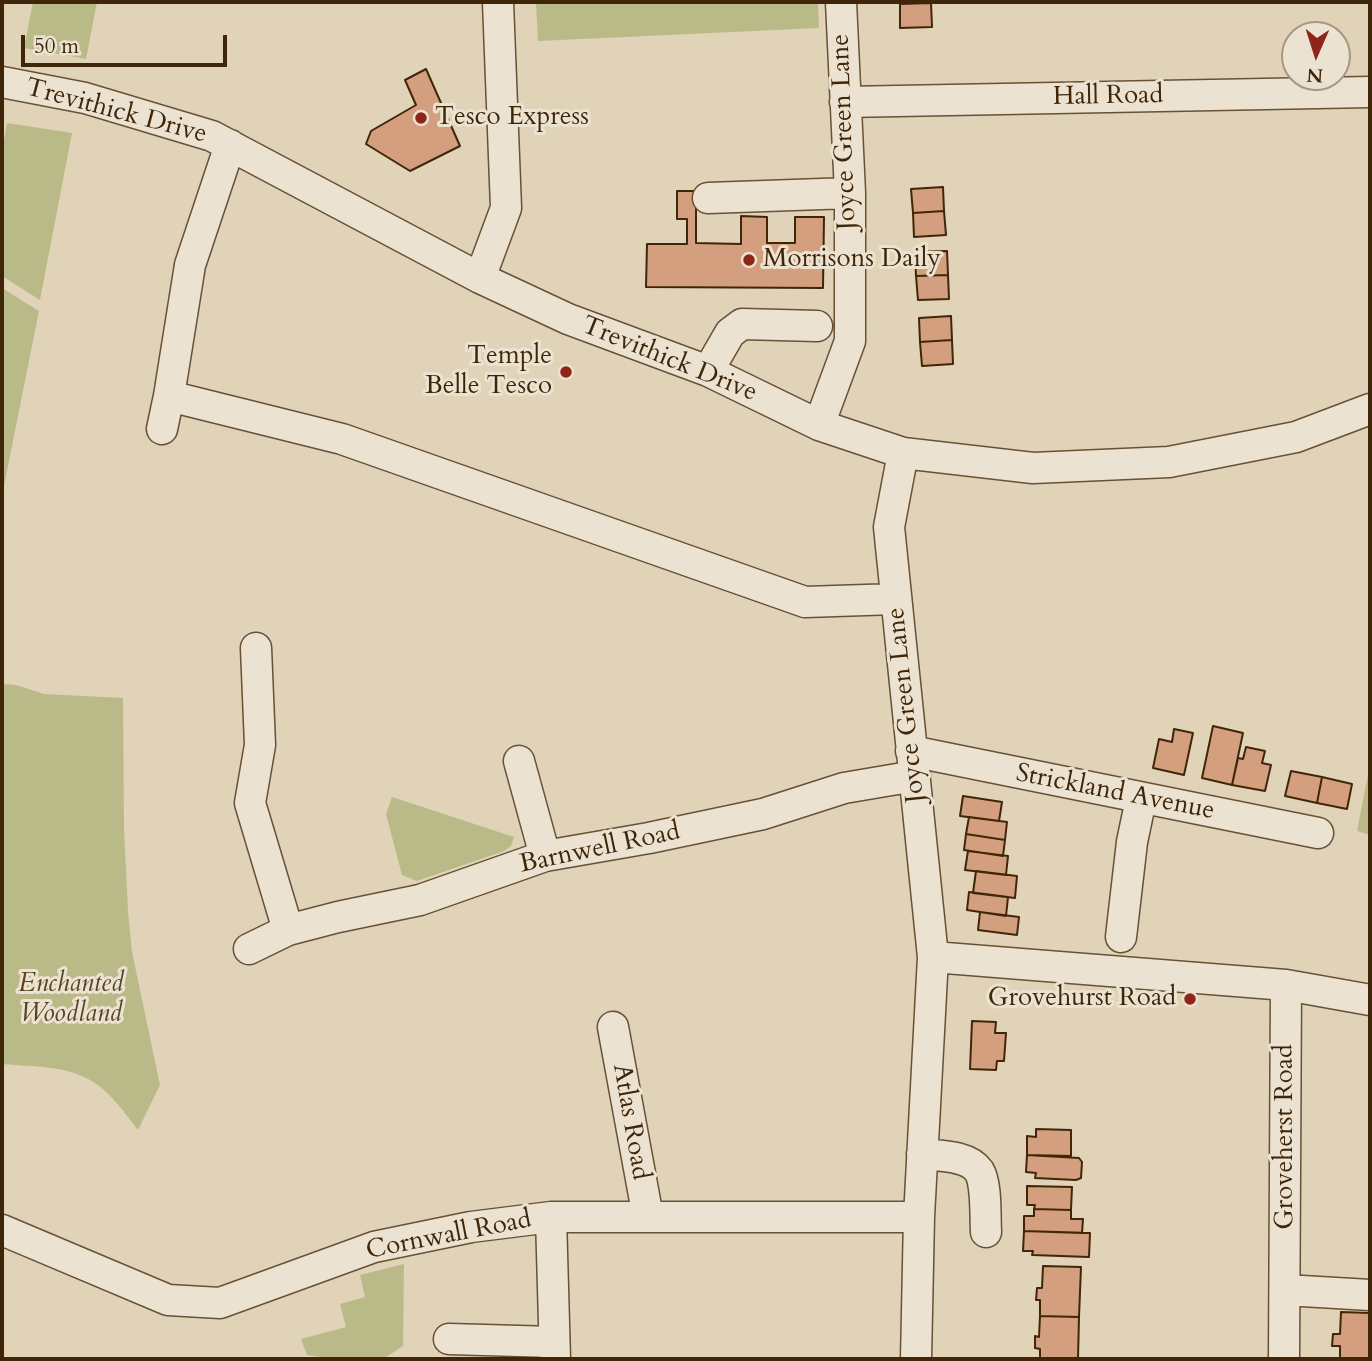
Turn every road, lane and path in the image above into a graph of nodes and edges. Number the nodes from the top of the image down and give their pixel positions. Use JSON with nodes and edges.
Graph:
{"nodes":[{"id":1,"x":498,"y":2,"type":"edge"},
{"id":2,"x":841,"y":2,"type":"edge"},
{"id":3,"x":2,"y":82,"type":"edge"},
{"id":4,"x":1370,"y":92,"type":"edge"},
{"id":5,"x":845,"y":102,"type":"junction"},
{"id":6,"x":230,"y":145,"type":"junction"},
{"id":7,"x":850,"y":193,"type":"junction"},
{"id":8,"x":708,"y":198,"type":"dead end"},
{"id":9,"x":480,"y":278,"type":"junction"},
{"id":10,"x":817,"y":326,"type":"dead end"},
{"id":11,"x":708,"y":371,"type":"junction"},
{"id":12,"x":169,"y":396,"type":"junction"},
{"id":13,"x":1370,"y":409,"type":"edge"},
{"id":14,"x":820,"y":425,"type":"junction"},
{"id":15,"x":162,"y":429,"type":"dead end"},
{"id":16,"x":903,"y":453,"type":"junction"},
{"id":17,"x":895,"y":599,"type":"junction"},
{"id":18,"x":256,"y":648,"type":"dead end"},
{"id":19,"x":519,"y":761,"type":"dead end"},
{"id":20,"x":913,"y":764,"type":"junction"},
{"id":21,"x":1141,"y":799,"type":"junction"},
{"id":22,"x":1318,"y":833,"type":"dead end"},
{"id":23,"x":545,"y":856,"type":"junction"},
{"id":24,"x":288,"y":930,"type":"junction"},
{"id":25,"x":1121,"y":937,"type":"dead end"},
{"id":26,"x":249,"y":949,"type":"dead end"},
{"id":27,"x":933,"y":957,"type":"junction"},
{"id":28,"x":1286,"y":985,"type":"junction"},
{"id":29,"x":1370,"y":1000,"type":"edge"},
{"id":30,"x":613,"y":1027,"type":"dead end"},
{"id":31,"x":922,"y":1154,"type":"junction"},
{"id":32,"x":551,"y":1217,"type":"junction"},
{"id":33,"x":648,"y":1217,"type":"junction"},
{"id":34,"x":919,"y":1217,"type":"junction"},
{"id":35,"x":2,"y":1230,"type":"edge"},
{"id":36,"x":986,"y":1232,"type":"dead end"},
{"id":37,"x":1285,"y":1290,"type":"junction"},
{"id":38,"x":1370,"y":1295,"type":"edge"},
{"id":39,"x":449,"y":1339,"type":"dead end"},
{"id":40,"x":555,"y":1350,"type":"edge"},
{"id":41,"x":916,"y":1359,"type":"edge"},
{"id":42,"x":1284,"y":1359,"type":"edge"}],
"edges":[{"from":1,"to":9,"type":"street"},
{"from":2,"to":5,"type":"street","name":"Joyce Green Lane"},
{"from":3,"to":6,"type":"street","name":"Trevithick Drive"},
{"from":4,"to":5,"type":"street","name":"Hall Road"},
{"from":5,"to":7,"type":"street","name":"Joyce Green Lane"},
{"from":6,"to":9,"type":"street","name":"Trevithick Drive"},
{"from":6,"to":12,"type":"street"},
{"from":7,"to":8,"type":"street"},
{"from":7,"to":14,"type":"street","name":"Joyce Green Lane"},
{"from":9,"to":11,"type":"street","name":"Trevithick Drive"},
{"from":10,"to":11,"type":"street"},
{"from":11,"to":14,"type":"street","name":"Trevithick Drive"},
{"from":12,"to":15,"type":"street"},
{"from":12,"to":17,"type":"street"},
{"from":13,"to":16,"type":"street","name":"Trevithick Drive"},
{"from":14,"to":16,"type":"street","name":"Trevithick Drive"},
{"from":16,"to":17,"type":"street","name":"Joyce Green Lane"},
{"from":17,"to":20,"type":"street","name":"Joyce Green Lane"},
{"from":18,"to":24,"type":"street"},
{"from":19,"to":23,"type":"street"},
{"from":20,"to":21,"type":"street","name":"Strickland Avenue"},
{"from":20,"to":23,"type":"street","name":"Barnwell Road"},
{"from":20,"to":27,"type":"street","name":"Joyce Green Lane"},
{"from":21,"to":22,"type":"street","name":"Strickland Avenue"},
{"from":21,"to":25,"type":"street"},
{"from":23,"to":24,"type":"street","name":"Barnwell Road"},
{"from":24,"to":26,"type":"street","name":"Barnwell Road"},
{"from":27,"to":28,"type":"street"},
{"from":27,"to":31,"type":"street","name":"Joyce Green Lane"},
{"from":28,"to":29,"type":"street"},
{"from":28,"to":37,"type":"street","name":"Groveherst Road"},
{"from":30,"to":33,"type":"street","name":"Atlas Road"},
{"from":31,"to":34,"type":"street","name":"Joyce Green Lane"},
{"from":31,"to":36,"type":"street"},
{"from":32,"to":33,"type":"street","name":"Cornwall Road"},
{"from":32,"to":35,"type":"street","name":"Cornwall Road"},
{"from":32,"to":40,"type":"street"},
{"from":33,"to":34,"type":"street","name":"Cornwall Road"},
{"from":34,"to":41,"type":"street","name":"Joyce Green Lane"},
{"from":37,"to":38,"type":"street"},
{"from":37,"to":42,"type":"street","name":"Groveherst Road"},
{"from":39,"to":40,"type":"street"}]}
